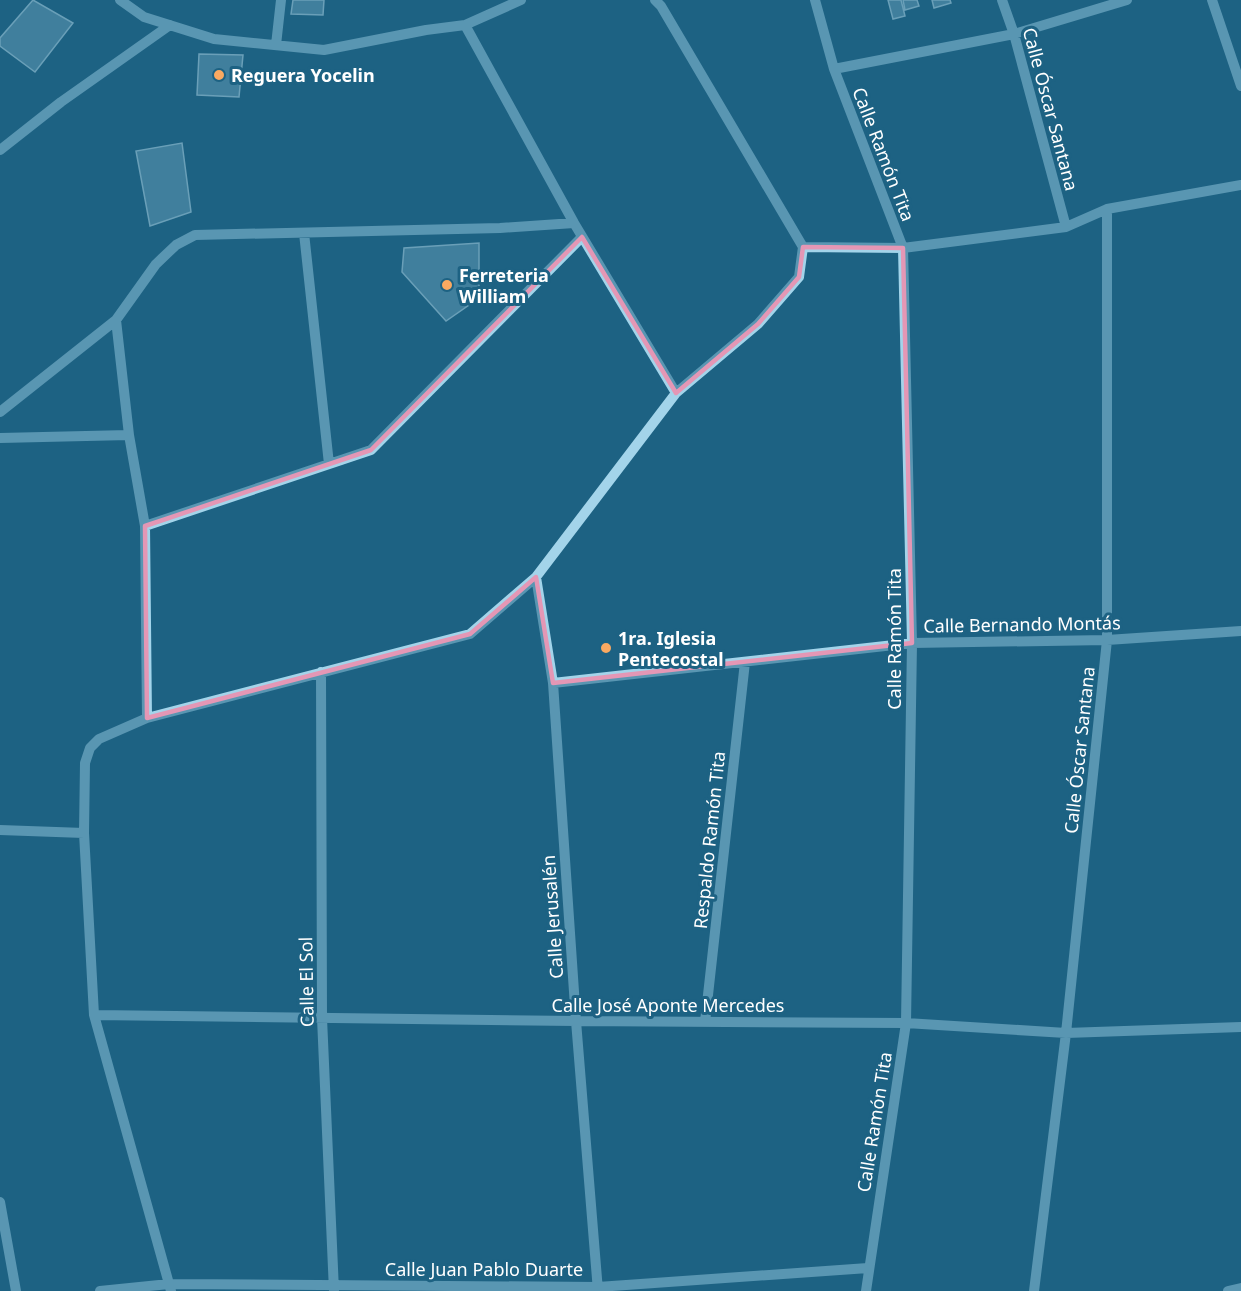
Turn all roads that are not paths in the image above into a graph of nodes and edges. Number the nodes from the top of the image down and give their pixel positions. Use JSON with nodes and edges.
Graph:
{"nodes":[{"id":1,"x":120,"y":0,"type":"edge"},
{"id":2,"x":281,"y":0,"type":"edge"},
{"id":3,"x":521,"y":0,"type":"edge"},
{"id":4,"x":655,"y":0,"type":"edge"},
{"id":5,"x":814,"y":0,"type":"edge"},
{"id":6,"x":1002,"y":0,"type":"edge"},
{"id":7,"x":1127,"y":0,"type":"edge"},
{"id":8,"x":1212,"y":0,"type":"edge"},
{"id":9,"x":500,"y":5,"type":"edge"},
{"id":10,"x":170,"y":25,"type":"junction"},
{"id":11,"x":465,"y":25,"type":"junction"},
{"id":12,"x":1014,"y":34,"type":"junction"},
{"id":13,"x":276,"y":45,"type":"junction"},
{"id":14,"x":834,"y":69,"type":"junction"},
{"id":15,"x":1241,"y":86,"type":"edge"},
{"id":16,"x":0,"y":150,"type":"edge"},
{"id":17,"x":1241,"y":185,"type":"edge"},
{"id":18,"x":1107,"y":209,"type":"junction"},
{"id":19,"x":574,"y":223,"type":"junction"},
{"id":20,"x":1066,"y":227,"type":"junction"},
{"id":21,"x":304,"y":233,"type":"junction"},
{"id":22,"x":582,"y":237,"type":"junction"},
{"id":23,"x":803,"y":247,"type":"junction"},
{"id":24,"x":903,"y":248,"type":"junction"},
{"id":25,"x":116,"y":320,"type":"junction"},
{"id":26,"x":676,"y":393,"type":"junction"},
{"id":27,"x":0,"y":412,"type":"edge"},
{"id":28,"x":129,"y":435,"type":"junction"},
{"id":29,"x":0,"y":438,"type":"edge"},
{"id":30,"x":329,"y":464,"type":"junction"},
{"id":31,"x":145,"y":526,"type":"junction"},
{"id":32,"x":536,"y":577,"type":"junction"},
{"id":33,"x":1241,"y":631,"type":"edge"},
{"id":34,"x":1107,"y":640,"type":"junction"},
{"id":35,"x":912,"y":643,"type":"junction"},
{"id":36,"x":746,"y":662,"type":"junction"},
{"id":37,"x":321,"y":672,"type":"junction"},
{"id":38,"x":553,"y":683,"type":"junction"},
{"id":39,"x":147,"y":718,"type":"junction"},
{"id":40,"x":0,"y":830,"type":"edge"},
{"id":41,"x":84,"y":833,"type":"junction"},
{"id":42,"x":94,"y":1015,"type":"junction"},
{"id":43,"x":322,"y":1018,"type":"junction"},
{"id":44,"x":576,"y":1021,"type":"junction"},
{"id":45,"x":705,"y":1022,"type":"junction"},
{"id":46,"x":906,"y":1023,"type":"junction"},
{"id":47,"x":1241,"y":1028,"type":"edge"},
{"id":48,"x":1066,"y":1033,"type":"junction"},
{"id":49,"x":0,"y":1202,"type":"edge"},
{"id":50,"x":868,"y":1268,"type":"junction"},
{"id":51,"x":170,"y":1287,"type":"edge"},
{"id":52,"x":333,"y":1288,"type":"edge"},
{"id":53,"x":1241,"y":1288,"type":"edge"},
{"id":54,"x":598,"y":1289,"type":"edge"},
{"id":55,"x":16,"y":1291,"type":"edge"},
{"id":56,"x":100,"y":1291,"type":"edge"},
{"id":57,"x":866,"y":1291,"type":"edge"},
{"id":58,"x":1034,"y":1291,"type":"edge"},
{"id":59,"x":1228,"y":1291,"type":"edge"}],
"edges":[{"from":1,"to":10,"type":"street"},
{"from":2,"to":13,"type":"street"},
{"from":3,"to":9,"type":"street"},
{"from":4,"to":23,"type":"street"},
{"from":5,"to":14,"type":"street","name":"Calle Ramón Tita"},
{"from":6,"to":12,"type":"street","name":"Calle Óscar Santana"},
{"from":7,"to":12,"type":"street"},
{"from":8,"to":15,"type":"street"},
{"from":9,"to":11,"type":"street"},
{"from":10,"to":13,"type":"street"},
{"from":10,"to":16,"type":"street"},
{"from":11,"to":13,"type":"street"},
{"from":11,"to":19,"type":"street"},
{"from":12,"to":14,"type":"street"},
{"from":12,"to":20,"type":"street","name":"Calle Óscar Santana"},
{"from":14,"to":24,"type":"street","name":"Calle Ramón Tita"},
{"from":17,"to":18,"type":"street"},
{"from":18,"to":20,"type":"street"},
{"from":18,"to":34,"type":"street","name":"Calle Óscar Santana"},
{"from":19,"to":21,"type":"street"},
{"from":19,"to":22,"type":"street"},
{"from":20,"to":24,"type":"street"},
{"from":21,"to":25,"type":"street"},
{"from":21,"to":30,"type":"street"},
{"from":22,"to":26,"type":"street"},
{"from":22,"to":30,"type":"street"},
{"from":23,"to":24,"type":"street"},
{"from":23,"to":26,"type":"street"},
{"from":24,"to":35,"type":"street","name":"Calle Ramón Tita"},
{"from":25,"to":27,"type":"street"},
{"from":25,"to":28,"type":"street"},
{"from":26,"to":32,"type":"street"},
{"from":28,"to":29,"type":"street"},
{"from":28,"to":31,"type":"street"},
{"from":30,"to":31,"type":"street"},
{"from":31,"to":39,"type":"street"},
{"from":32,"to":37,"type":"street"},
{"from":32,"to":38,"type":"street","name":"Calle Jerusalén"},
{"from":33,"to":34,"type":"street","name":"Calle Bernando Montás"},
{"from":34,"to":35,"type":"street","name":"Calle Bernando Montás"},
{"from":34,"to":48,"type":"street","name":"Calle Óscar Santana"},
{"from":35,"to":36,"type":"street","name":"Calle Bernando Montás"},
{"from":35,"to":46,"type":"street","name":"Calle Ramón Tita"},
{"from":36,"to":38,"type":"street","name":"Calle Bernando Montás"},
{"from":36,"to":45,"type":"street","name":"Respaldo Ramón Tita"},
{"from":37,"to":39,"type":"street"},
{"from":37,"to":43,"type":"street","name":"Calle El Sol"},
{"from":38,"to":44,"type":"street","name":"Calle Jerusalén"},
{"from":39,"to":41,"type":"street"},
{"from":40,"to":41,"type":"street"},
{"from":41,"to":42,"type":"street"},
{"from":42,"to":43,"type":"street","name":"Calle José Aponte Mercedes"},
{"from":42,"to":51,"type":"street"},
{"from":43,"to":44,"type":"street","name":"Calle José Aponte Mercedes"},
{"from":43,"to":52,"type":"street","name":"Calle El Sol"},
{"from":44,"to":45,"type":"street","name":"Calle José Aponte Mercedes"},
{"from":44,"to":54,"type":"street","name":"Calle Jerusalén"},
{"from":45,"to":46,"type":"street","name":"Calle José Aponte Mercedes"},
{"from":46,"to":48,"type":"street","name":"Calle José Aponte Mercedes"},
{"from":46,"to":50,"type":"street","name":"Calle Ramón Tita"},
{"from":47,"to":48,"type":"street","name":"Calle José Aponte Mercedes"},
{"from":48,"to":58,"type":"street","name":"Calle Óscar Santana"},
{"from":49,"to":55,"type":"street"},
{"from":50,"to":54,"type":"street","name":"Calle Juan Pablo Duarte"},
{"from":50,"to":57,"type":"street","name":"Calle Ramón Tita"},
{"from":51,"to":52,"type":"street","name":"Calle Juan Pablo Duarte"},
{"from":51,"to":56,"type":"street","name":"Calle Juan Pablo Duarte"},
{"from":52,"to":54,"type":"street","name":"Calle Juan Pablo Duarte"},
{"from":53,"to":59,"type":"street"}]}
